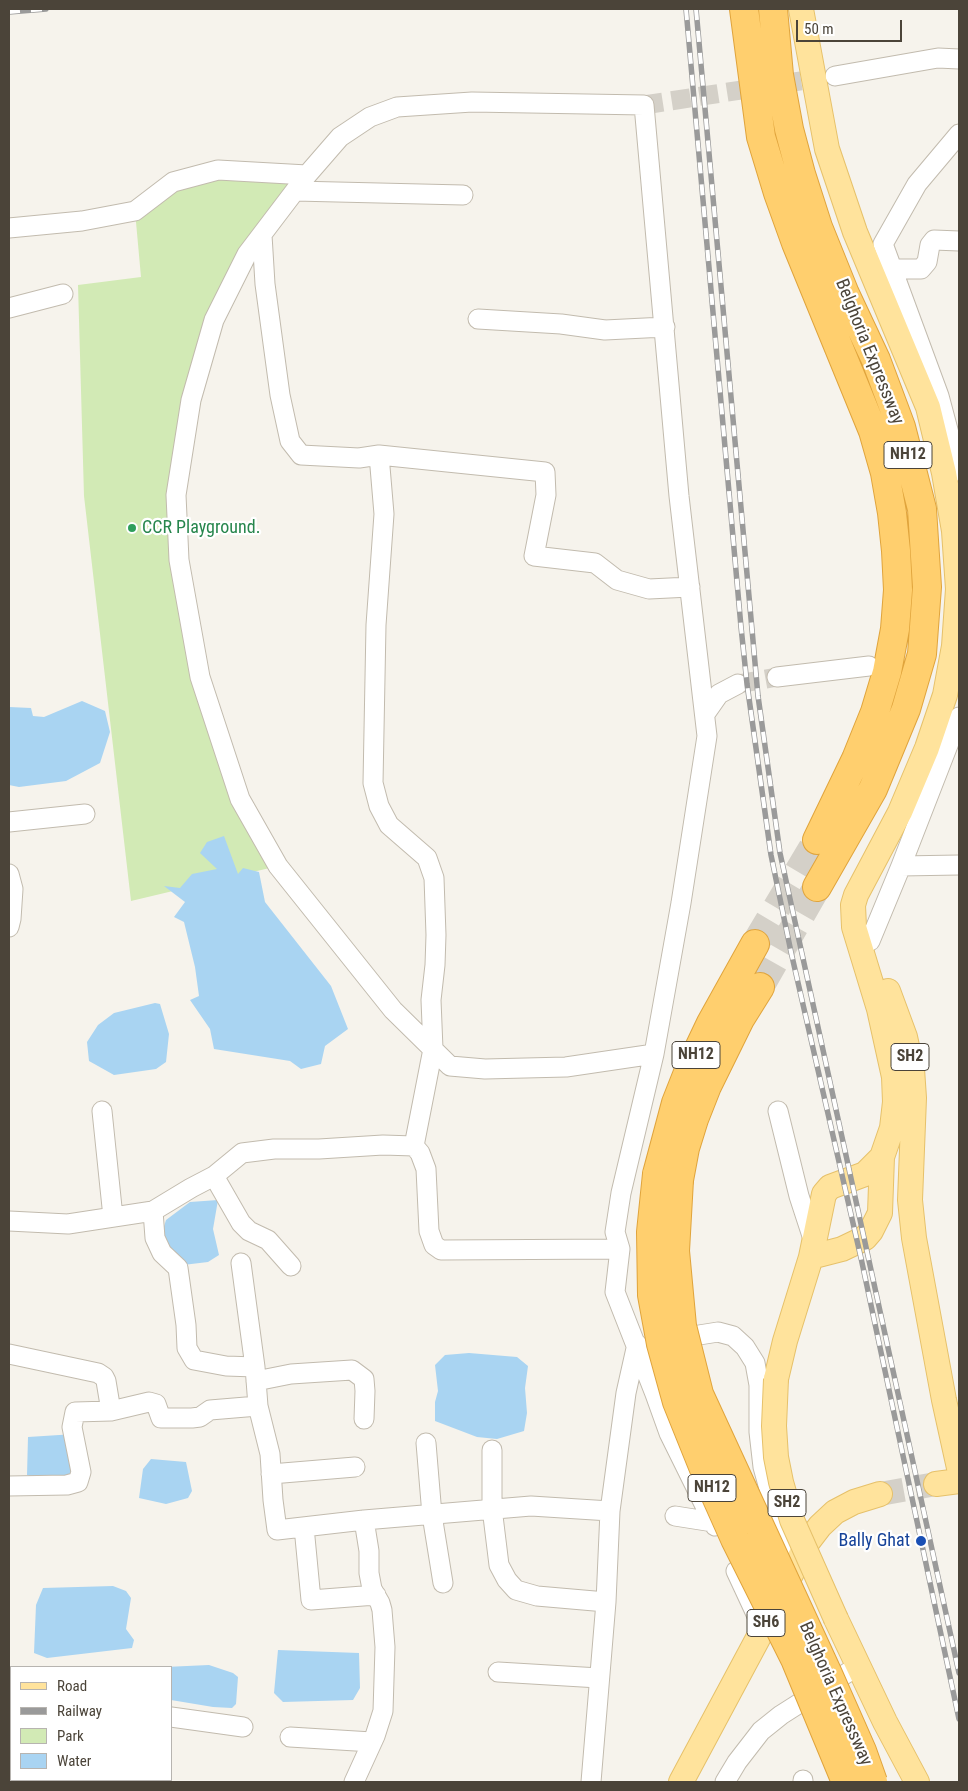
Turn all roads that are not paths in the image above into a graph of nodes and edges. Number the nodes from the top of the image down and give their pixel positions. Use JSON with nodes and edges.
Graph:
{"nodes":[{"id":1,"x":801,"y":9,"type":"edge"},
{"id":2,"x":773,"y":14,"type":"edge"},
{"id":3,"x":745,"y":15,"type":"edge"},
{"id":4,"x":959,"y":59,"type":"edge"},
{"id":5,"x":835,"y":76,"type":"tunnel mouth"},
{"id":6,"x":959,"y":134,"type":"edge"},
{"id":7,"x":307,"y":175,"type":"junction"},
{"id":8,"x":295,"y":191,"type":"junction"},
{"id":9,"x":463,"y":195,"type":"dead end"},
{"id":10,"x":9,"y":228,"type":"edge"},
{"id":11,"x":262,"y":235,"type":"junction"},
{"id":12,"x":959,"y":240,"type":"edge"},
{"id":13,"x":892,"y":269,"type":"junction"},
{"id":14,"x":63,"y":294,"type":"dead end"},
{"id":15,"x":9,"y":308,"type":"edge"},
{"id":16,"x":478,"y":319,"type":"dead end"},
{"id":17,"x":664,"y":327,"type":"junction"},
{"id":18,"x":956,"y":447,"type":"edge"},
{"id":19,"x":379,"y":455,"type":"junction"},
{"id":20,"x":959,"y":471,"type":"edge"},
{"id":21,"x":690,"y":587,"type":"junction"},
{"id":22,"x":869,"y":666,"type":"dead end"},
{"id":23,"x":777,"y":677,"type":"tunnel mouth"},
{"id":24,"x":738,"y":684,"type":"tunnel mouth"},
{"id":25,"x":705,"y":714,"type":"junction"},
{"id":26,"x":959,"y":717,"type":"edge"},
{"id":27,"x":85,"y":814,"type":"dead end"},
{"id":28,"x":9,"y":822,"type":"edge"},
{"id":29,"x":817,"y":840,"type":"tunnel mouth"},
{"id":30,"x":959,"y":865,"type":"edge"},
{"id":31,"x":902,"y":866,"type":"junction"},
{"id":32,"x":9,"y":874,"type":"edge"},
{"id":33,"x":863,"y":882,"type":"junction"},
{"id":34,"x":817,"y":887,"type":"tunnel mouth"},
{"id":35,"x":9,"y":927,"type":"edge"},
{"id":36,"x":870,"y":941,"type":"junction"},
{"id":37,"x":755,"y":944,"type":"tunnel mouth"},
{"id":38,"x":876,"y":976,"type":"junction"},
{"id":39,"x":760,"y":987,"type":"tunnel mouth"},
{"id":40,"x":433,"y":1048,"type":"junction"},
{"id":41,"x":654,"y":1054,"type":"junction"},
{"id":42,"x":102,"y":1110,"type":"dead end"},
{"id":43,"x":778,"y":1111,"type":"dead end"},
{"id":44,"x":414,"y":1146,"type":"junction"},
{"id":45,"x":882,"y":1157,"type":"junction"},
{"id":46,"x":214,"y":1176,"type":"junction"},
{"id":47,"x":668,"y":1177,"type":"junction"},
{"id":48,"x":153,"y":1211,"type":"junction"},
{"id":49,"x":113,"y":1217,"type":"junction"},
{"id":50,"x":9,"y":1221,"type":"edge"},
{"id":51,"x":620,"y":1249,"type":"junction"},
{"id":52,"x":813,"y":1249,"type":"junction"},
{"id":53,"x":241,"y":1263,"type":"dead end"},
{"id":54,"x":291,"y":1266,"type":"dead end"},
{"id":55,"x":636,"y":1344,"type":"junction"},
{"id":56,"x":9,"y":1354,"type":"edge"},
{"id":57,"x":255,"y":1374,"type":"junction"},
{"id":58,"x":258,"y":1406,"type":"junction"},
{"id":59,"x":111,"y":1410,"type":"junction"},
{"id":60,"x":364,"y":1419,"type":"dead end"},
{"id":61,"x":426,"y":1443,"type":"dead end"},
{"id":62,"x":492,"y":1450,"type":"dead end"},
{"id":63,"x":355,"y":1466,"type":"dead end"},
{"id":64,"x":959,"y":1468,"type":"edge"},
{"id":65,"x":271,"y":1474,"type":"junction"},
{"id":66,"x":959,"y":1481,"type":"edge"},
{"id":67,"x":936,"y":1484,"type":"tunnel mouth"},
{"id":68,"x":9,"y":1486,"type":"edge"},
{"id":69,"x":880,"y":1494,"type":"tunnel mouth"},
{"id":70,"x":492,"y":1508,"type":"junction"},
{"id":71,"x":610,"y":1511,"type":"junction"},
{"id":72,"x":432,"y":1514,"type":"junction"},
{"id":73,"x":675,"y":1516,"type":"dead end"},
{"id":74,"x":364,"y":1520,"type":"junction"},
{"id":75,"x":713,"y":1522,"type":"junction"},
{"id":76,"x":304,"y":1527,"type":"junction"},
{"id":77,"x":795,"y":1564,"type":"junction"},
{"id":78,"x":443,"y":1583,"type":"dead end"},
{"id":79,"x":376,"y":1595,"type":"junction"},
{"id":80,"x":606,"y":1602,"type":"junction"},
{"id":81,"x":763,"y":1629,"type":"junction"},
{"id":82,"x":858,"y":1666,"type":"junction"},
{"id":83,"x":498,"y":1672,"type":"dead end"},
{"id":84,"x":599,"y":1678,"type":"junction"},
{"id":85,"x":172,"y":1718,"type":"edge"},
{"id":86,"x":243,"y":1727,"type":"dead end"},
{"id":87,"x":290,"y":1737,"type":"dead end"},
{"id":88,"x":372,"y":1742,"type":"junction"},
{"id":89,"x":354,"y":1782,"type":"edge"},
{"id":90,"x":592,"y":1782,"type":"edge"},
{"id":91,"x":681,"y":1782,"type":"edge"},
{"id":92,"x":725,"y":1782,"type":"edge"},
{"id":93,"x":846,"y":1782,"type":"edge"},
{"id":94,"x":874,"y":1782,"type":"edge"},
{"id":95,"x":917,"y":1782,"type":"edge"}],
"edges":[{"from":1,"to":33,"type":"main road","number":"SH2"},
{"from":2,"to":34,"type":"highway","name":"Belghoria Expressway","number":"NH12"},
{"from":3,"to":29,"type":"highway","name":"Belghoria Expressway","number":"NH12"},
{"from":4,"to":5,"type":"street"},
{"from":6,"to":13,"type":"street"},
{"from":7,"to":8,"type":"street"},
{"from":7,"to":10,"type":"street"},
{"from":7,"to":17,"type":"street"},
{"from":8,"to":9,"type":"street"},
{"from":8,"to":11,"type":"street"},
{"from":11,"to":19,"type":"street"},
{"from":11,"to":40,"type":"street"},
{"from":12,"to":13,"type":"street"},
{"from":13,"to":18,"type":"street"},
{"from":14,"to":15,"type":"street"},
{"from":16,"to":17,"type":"street"},
{"from":17,"to":21,"type":"street"},
{"from":18,"to":20,"type":"street"},
{"from":19,"to":21,"type":"street"},
{"from":19,"to":40,"type":"street"},
{"from":21,"to":25,"type":"street"},
{"from":22,"to":23,"type":"street"},
{"from":24,"to":25,"type":"street"},
{"from":25,"to":41,"type":"street"},
{"from":26,"to":31,"type":"street"},
{"from":27,"to":28,"type":"street"},
{"from":30,"to":31,"type":"street"},
{"from":31,"to":36,"type":"street"},
{"from":32,"to":35,"type":"street"},
{"from":33,"to":36,"type":"main road","number":"SH2"},
{"from":33,"to":38,"type":"main road","number":"SH2"},
{"from":36,"to":38,"type":"main road","number":"SH2"},
{"from":37,"to":47,"type":"highway","name":"Belghoria Expressway","number":"NH12"},
{"from":38,"to":45,"type":"main road","number":"SH2"},
{"from":38,"to":64,"type":"main road","number":"SH2"},
{"from":39,"to":47,"type":"highway","name":"Belghoria Expressway","number":"NH12"},
{"from":40,"to":41,"type":"street"},
{"from":40,"to":44,"type":"street"},
{"from":41,"to":51,"type":"street"},
{"from":42,"to":49,"type":"street"},
{"from":43,"to":52,"type":"street"},
{"from":44,"to":46,"type":"street"},
{"from":44,"to":51,"type":"street"},
{"from":45,"to":52,"type":"main road","number":"SH2"},
{"from":45,"to":52,"type":"main road"},
{"from":46,"to":48,"type":"street"},
{"from":46,"to":54,"type":"street"},
{"from":47,"to":93,"type":"highway","name":"Belghoria Expressway","number":"NH12","bridge":true},
{"from":47,"to":94,"type":"highway","name":"Belghoria Expressway","number":"NH12","bridge":true},
{"from":48,"to":49,"type":"street"},
{"from":48,"to":57,"type":"street"},
{"from":49,"to":50,"type":"street"},
{"from":51,"to":55,"type":"street"},
{"from":52,"to":82,"type":"main road","number":"SH2","bridge":true},
{"from":53,"to":57,"type":"street"},
{"from":55,"to":71,"type":"street"},
{"from":55,"to":75,"type":"street"},
{"from":55,"to":77,"type":"street"},
{"from":56,"to":59,"type":"street"},
{"from":57,"to":58,"type":"street"},
{"from":57,"to":60,"type":"street"},
{"from":58,"to":59,"type":"street"},
{"from":58,"to":65,"type":"street"},
{"from":59,"to":68,"type":"street"},
{"from":61,"to":72,"type":"street"},
{"from":62,"to":70,"type":"street"},
{"from":63,"to":65,"type":"street"},
{"from":65,"to":76,"type":"street"},
{"from":66,"to":67,"type":"main road"},
{"from":69,"to":77,"type":"main road","number":"SH6"},
{"from":70,"to":71,"type":"street"},
{"from":70,"to":72,"type":"street"},
{"from":70,"to":80,"type":"street"},
{"from":71,"to":80,"type":"street"},
{"from":72,"to":74,"type":"street"},
{"from":72,"to":78,"type":"street"},
{"from":73,"to":75,"type":"street"},
{"from":74,"to":76,"type":"street"},
{"from":74,"to":79,"type":"street"},
{"from":75,"to":81,"type":"street"},
{"from":76,"to":79,"type":"street"},
{"from":77,"to":81,"type":"main road","number":"SH6"},
{"from":79,"to":88,"type":"street"},
{"from":80,"to":84,"type":"street"},
{"from":81,"to":91,"type":"main road","number":"SH6"},
{"from":82,"to":92,"type":"street"},
{"from":82,"to":95,"type":"main road","number":"SH2"},
{"from":83,"to":84,"type":"street"},
{"from":84,"to":90,"type":"street"},
{"from":85,"to":86,"type":"street"},
{"from":87,"to":88,"type":"street"},
{"from":88,"to":89,"type":"street"}]}
